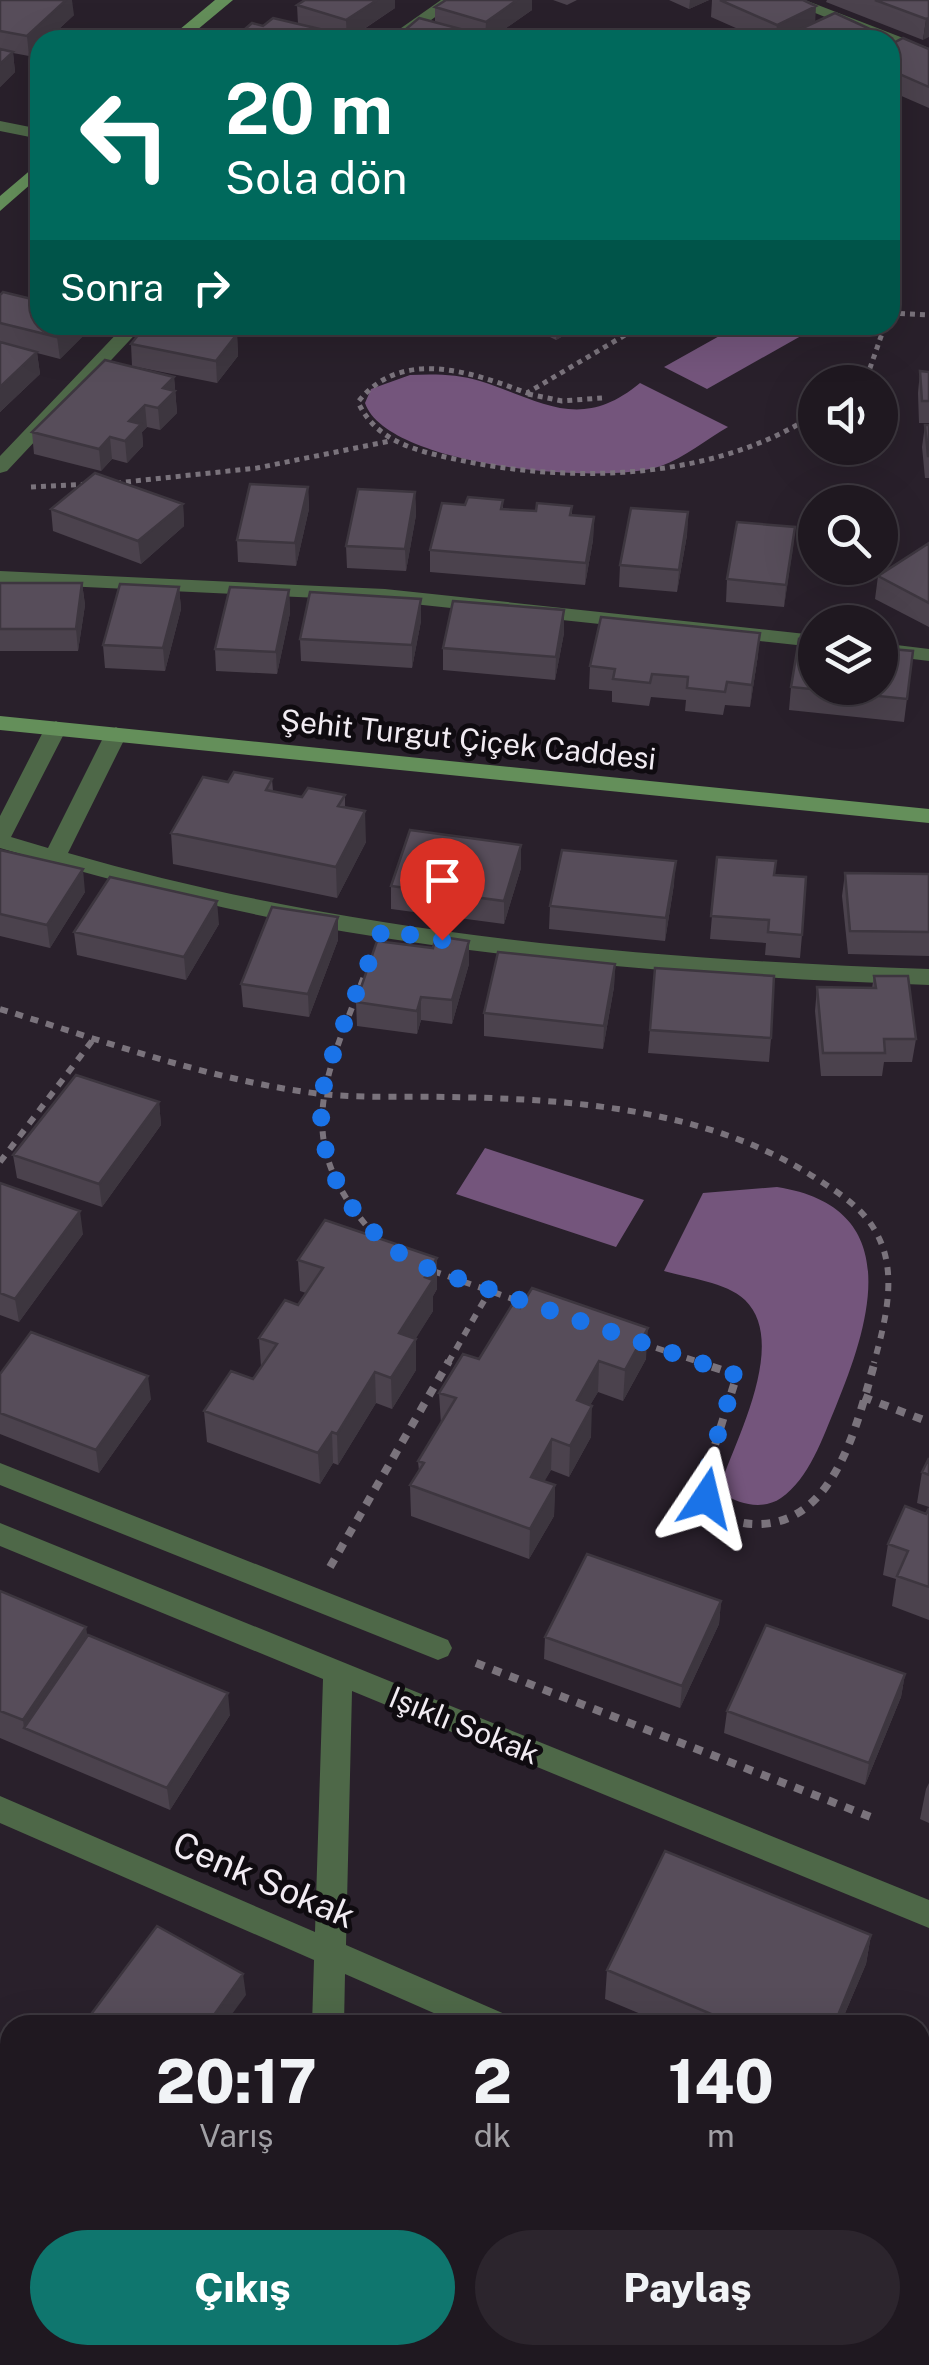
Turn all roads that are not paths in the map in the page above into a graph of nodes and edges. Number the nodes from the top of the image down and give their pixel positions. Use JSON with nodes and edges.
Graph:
{"nodes":[{"id":1,"x":225,"y":0,"type":"edge"},
{"id":2,"x":451,"y":0,"type":"edge"},
{"id":3,"x":790,"y":0,"type":"edge"},
{"id":4,"x":188,"y":30,"type":"edge"},
{"id":5,"x":407,"y":30,"type":"edge"},
{"id":6,"x":867,"y":30,"type":"edge"},
{"id":7,"x":900,"y":43,"type":"edge"},
{"id":8,"x":929,"y":54,"type":"edge"},
{"id":9,"x":0,"y":126,"type":"edge"},
{"id":10,"x":30,"y":132,"type":"edge"},
{"id":11,"x":30,"y":177,"type":"edge"},
{"id":12,"x":0,"y":206,"type":"edge"},
{"id":13,"x":125,"y":335,"type":"edge"},
{"id":14,"x":0,"y":467,"type":"edge"},
{"id":15,"x":0,"y":578,"type":"edge"},
{"id":16,"x":798,"y":639,"type":"edge"},
{"id":17,"x":898,"y":651,"type":"edge"},
{"id":18,"x":929,"y":655,"type":"edge"},
{"id":19,"x":0,"y":723,"type":"edge"},
{"id":20,"x":56,"y":728,"type":"junction"},
{"id":21,"x":116,"y":734,"type":"junction"},
{"id":22,"x":929,"y":816,"type":"edge"},
{"id":23,"x":0,"y":839,"type":"edge"},
{"id":24,"x":56,"y":857,"type":"junction"},
{"id":25,"x":929,"y":977,"type":"edge"},
{"id":26,"x":0,"y":1474,"type":"edge"},
{"id":27,"x":0,"y":1534,"type":"edge"},
{"id":28,"x":438,"y":1648,"type":"road end"},
{"id":29,"x":338,"y":1675,"type":"junction"},
{"id":30,"x":0,"y":1809,"type":"edge"},
{"id":31,"x":929,"y":1914,"type":"edge"},
{"id":32,"x":328,"y":1951,"type":"junction"},
{"id":33,"x":328,"y":2015,"type":"edge"},
{"id":34,"x":473,"y":2015,"type":"edge"}],
"edges":[{"from":1,"to":4,"type":"street"},
{"from":2,"to":5,"type":"street"},
{"from":3,"to":6,"type":"street"},
{"from":7,"to":8,"type":"street"},
{"from":9,"to":10,"type":"street"},
{"from":11,"to":12,"type":"street"},
{"from":13,"to":14,"type":"street"},
{"from":15,"to":16,"type":"street"},
{"from":17,"to":18,"type":"street"},
{"from":19,"to":20,"type":"street","name":"Şehit Turgut Çiçek Caddesi"},
{"from":20,"to":21,"type":"street","name":"Şehit Turgut Çiçek Caddesi"},
{"from":20,"to":23,"type":"street"},
{"from":21,"to":22,"type":"street","name":"Şehit Turgut Çiçek Caddesi"},
{"from":21,"to":24,"type":"street"},
{"from":23,"to":24,"type":"street"},
{"from":24,"to":25,"type":"street"},
{"from":26,"to":28,"type":"street"},
{"from":27,"to":29,"type":"street","name":"Işıklı Sokak"},
{"from":29,"to":31,"type":"street","name":"Işıklı Sokak"},
{"from":29,"to":32,"type":"street"},
{"from":30,"to":32,"type":"street","name":"Cenk Sokak"},
{"from":32,"to":33,"type":"street"},
{"from":32,"to":34,"type":"street","name":"Cenk Sokak"}]}
